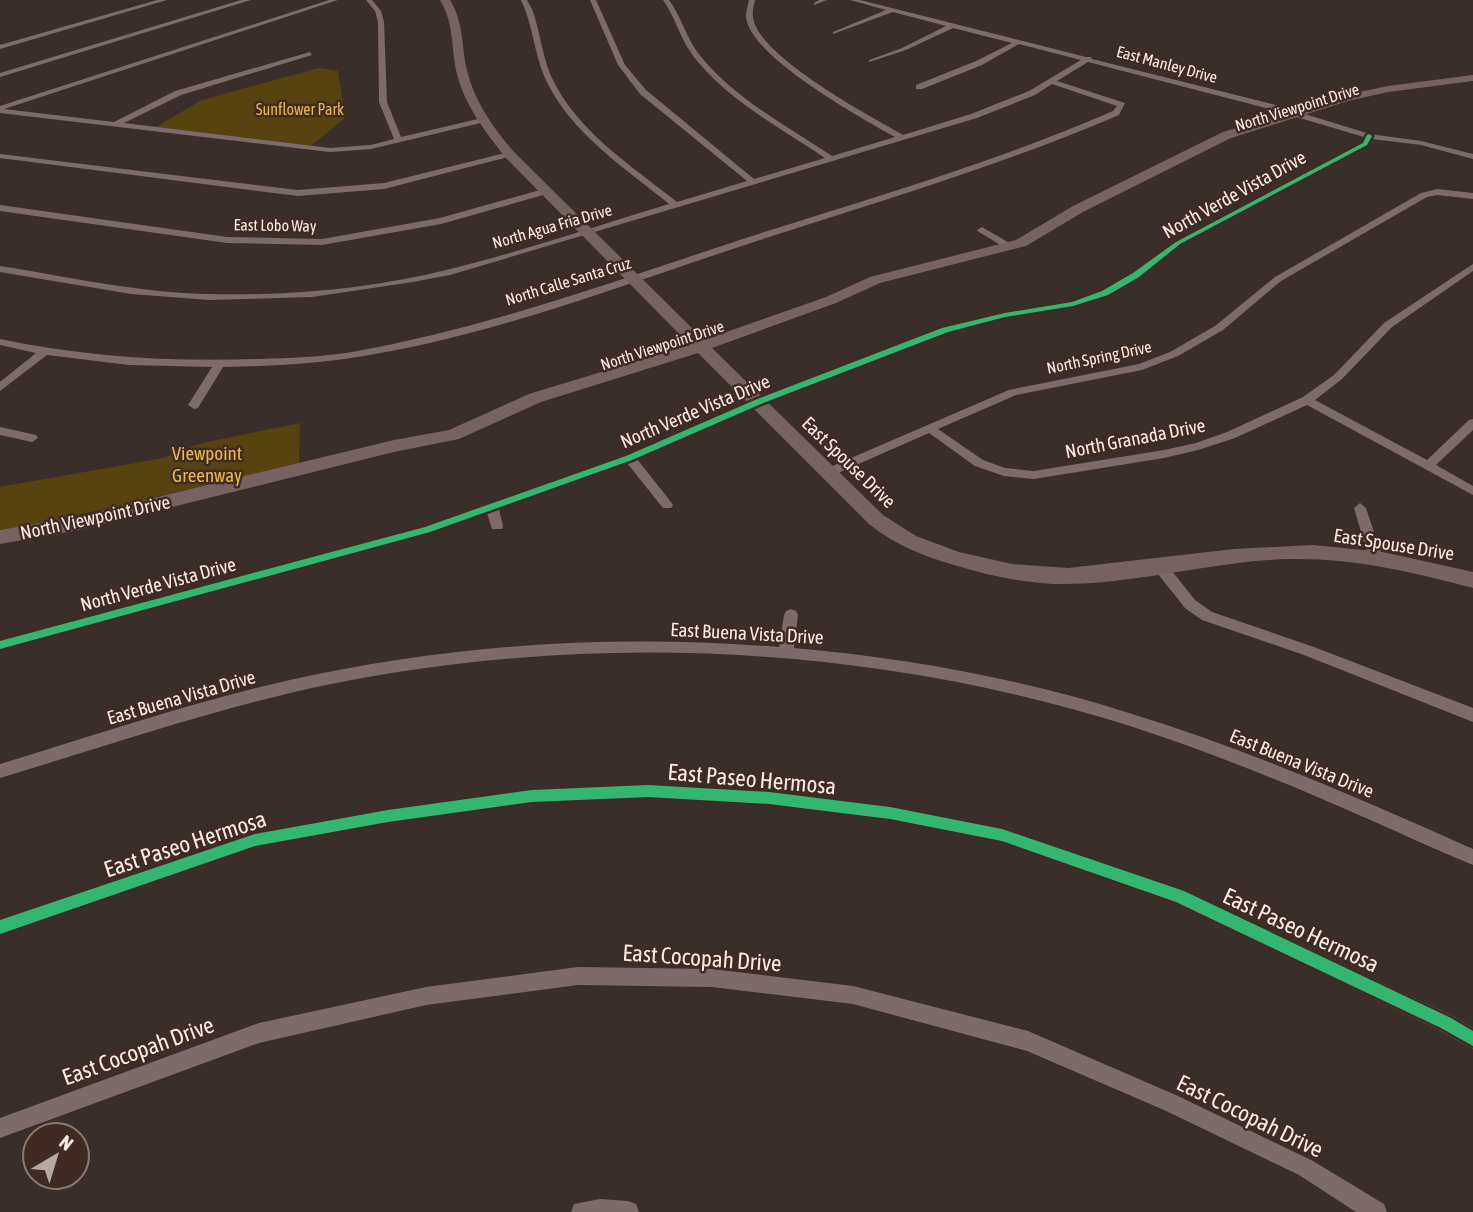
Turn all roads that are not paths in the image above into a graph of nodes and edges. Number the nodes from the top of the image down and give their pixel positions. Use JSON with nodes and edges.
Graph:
{"nodes":[{"id":1,"x":163,"y":0,"type":"edge"},
{"id":2,"x":248,"y":0,"type":"edge"},
{"id":3,"x":335,"y":0,"type":"edge"},
{"id":4,"x":369,"y":0,"type":"edge"},
{"id":5,"x":445,"y":0,"type":"edge"},
{"id":6,"x":524,"y":0,"type":"edge"},
{"id":7,"x":593,"y":0,"type":"edge"},
{"id":8,"x":666,"y":0,"type":"edge"},
{"id":9,"x":752,"y":0,"type":"edge"},
{"id":10,"x":824,"y":0,"type":"edge"},
{"id":11,"x":853,"y":0,"type":"edge"},
{"id":12,"x":816,"y":4,"type":"dead end"},
{"id":13,"x":892,"y":10,"type":"junction"},
{"id":14,"x":953,"y":25,"type":"junction"},
{"id":15,"x":835,"y":33,"type":"dead end"},
{"id":16,"x":1019,"y":42,"type":"junction"},
{"id":17,"x":0,"y":47,"type":"edge"},
{"id":18,"x":310,"y":54,"type":"dead end"},
{"id":19,"x":1089,"y":58,"type":"junction"},
{"id":20,"x":871,"y":61,"type":"dead end"},
{"id":21,"x":1473,"y":72,"type":"edge"},
{"id":22,"x":0,"y":75,"type":"edge"},
{"id":23,"x":1473,"y":78,"type":"edge"},
{"id":24,"x":1054,"y":82,"type":"junction"},
{"id":25,"x":919,"y":87,"type":"dead end"},
{"id":26,"x":0,"y":110,"type":"edge"},
{"id":27,"x":1283,"y":110,"type":"junction"},
{"id":28,"x":1296,"y":113,"type":"junction"},
{"id":29,"x":482,"y":120,"type":"junction"},
{"id":30,"x":116,"y":124,"type":"junction"},
{"id":31,"x":1369,"y":136,"type":"junction"},
{"id":32,"x":901,"y":137,"type":"junction"},
{"id":33,"x":398,"y":140,"type":"junction"},
{"id":34,"x":509,"y":154,"type":"junction"},
{"id":35,"x":0,"y":156,"type":"edge"},
{"id":36,"x":1473,"y":157,"type":"edge"},
{"id":37,"x":832,"y":159,"type":"junction"},
{"id":38,"x":1175,"y":160,"type":"junction"},
{"id":39,"x":753,"y":182,"type":"junction"},
{"id":40,"x":547,"y":191,"type":"junction"},
{"id":41,"x":1473,"y":196,"type":"edge"},
{"id":42,"x":676,"y":205,"type":"junction"},
{"id":43,"x":0,"y":208,"type":"edge"},
{"id":44,"x":982,"y":230,"type":"dead end"},
{"id":45,"x":586,"y":232,"type":"junction"},
{"id":46,"x":1010,"y":247,"type":"junction"},
{"id":47,"x":1473,"y":267,"type":"edge"},
{"id":48,"x":0,"y":269,"type":"edge"},
{"id":49,"x":632,"y":278,"type":"junction"},
{"id":50,"x":698,"y":341,"type":"junction"},
{"id":51,"x":0,"y":342,"type":"edge"},
{"id":52,"x":44,"y":352,"type":"junction"},
{"id":53,"x":219,"y":364,"type":"junction"},
{"id":54,"x":0,"y":388,"type":"edge"},
{"id":55,"x":1307,"y":400,"type":"junction"},
{"id":56,"x":758,"y":402,"type":"junction"},
{"id":57,"x":194,"y":405,"type":"dead end"},
{"id":58,"x":1473,"y":423,"type":"edge"},
{"id":59,"x":929,"y":429,"type":"junction"},
{"id":60,"x":0,"y":431,"type":"edge"},
{"id":61,"x":32,"y":438,"type":"dead end"},
{"id":62,"x":629,"y":458,"type":"junction"},
{"id":63,"x":1429,"y":465,"type":"junction"},
{"id":64,"x":827,"y":473,"type":"junction"},
{"id":65,"x":1473,"y":491,"type":"edge"},
{"id":66,"x":667,"y":505,"type":"dead end"},
{"id":67,"x":492,"y":508,"type":"junction"},
{"id":68,"x":1360,"y":508,"type":"dead end"},
{"id":69,"x":498,"y":526,"type":"dead end"},
{"id":70,"x":0,"y":537,"type":"edge"},
{"id":71,"x":1376,"y":559,"type":"junction"},
{"id":72,"x":1159,"y":565,"type":"junction"},
{"id":73,"x":1473,"y":580,"type":"edge"},
{"id":74,"x":791,"y":615,"type":"dead end"},
{"id":75,"x":0,"y":645,"type":"edge"},
{"id":76,"x":786,"y":653,"type":"junction"},
{"id":77,"x":1473,"y":715,"type":"edge"},
{"id":78,"x":0,"y":771,"type":"edge"},
{"id":79,"x":1473,"y":857,"type":"edge"},
{"id":80,"x":0,"y":927,"type":"edge"},
{"id":81,"x":1473,"y":1039,"type":"edge"},
{"id":82,"x":0,"y":1128,"type":"edge"},
{"id":83,"x":582,"y":1212,"type":"edge"},
{"id":84,"x":628,"y":1212,"type":"edge"},
{"id":85,"x":1376,"y":1212,"type":"edge"}],
"edges":[{"from":1,"to":17,"type":"street"},
{"from":2,"to":22,"type":"street"},
{"from":3,"to":26,"type":"street"},
{"from":4,"to":33,"type":"street"},
{"from":5,"to":29,"type":"main road","name":"East Spouse Drive"},
{"from":6,"to":42,"type":"street"},
{"from":7,"to":39,"type":"street"},
{"from":8,"to":37,"type":"street"},
{"from":9,"to":32,"type":"street"},
{"from":10,"to":12,"type":"street"},
{"from":11,"to":13,"type":"street","name":"East Manley Drive"},
{"from":13,"to":14,"type":"street","name":"East Manley Drive"},
{"from":13,"to":15,"type":"street"},
{"from":14,"to":16,"type":"street","name":"East Manley Drive"},
{"from":14,"to":20,"type":"street"},
{"from":16,"to":19,"type":"street","name":"East Manley Drive"},
{"from":16,"to":25,"type":"street"},
{"from":18,"to":30,"type":"street"},
{"from":19,"to":24,"type":"street","name":"North Agua Fria Drive"},
{"from":19,"to":27,"type":"street","name":"East Manley Drive"},
{"from":21,"to":27,"type":"main road","name":"North Viewpoint Drive"},
{"from":23,"to":28,"type":"main road","name":"North Viewpoint Drive"},
{"from":24,"to":32,"type":"street","name":"North Agua Fria Drive"},
{"from":24,"to":49,"type":"street","name":"North Calle Santa Cruz"},
{"from":26,"to":30,"type":"street"},
{"from":27,"to":28,"type":"street","name":"East Manley Drive"},
{"from":27,"to":38,"type":"main road","name":"North Viewpoint Drive"},
{"from":28,"to":31,"type":"street","name":"East Manley Drive"},
{"from":28,"to":38,"type":"main road","name":"North Viewpoint Drive"},
{"from":29,"to":33,"type":"street"},
{"from":29,"to":34,"type":"main road","name":"East Spouse Drive"},
{"from":30,"to":33,"type":"street"},
{"from":31,"to":36,"type":"street","name":"East Manley Drive"},
{"from":31,"to":56,"type":"street","name":"North Verde Vista Drive"},
{"from":32,"to":37,"type":"street","name":"North Agua Fria Drive"},
{"from":34,"to":35,"type":"street"},
{"from":34,"to":40,"type":"main road","name":"East Spouse Drive"},
{"from":37,"to":39,"type":"street","name":"North Agua Fria Drive"},
{"from":38,"to":46,"type":"main road","name":"North Viewpoint Drive"},
{"from":39,"to":42,"type":"street","name":"North Agua Fria Drive"},
{"from":40,"to":43,"type":"street","name":"East Lobo Way"},
{"from":40,"to":45,"type":"main road","name":"East Spouse Drive"},
{"from":41,"to":59,"type":"street","name":"North Spring Drive"},
{"from":42,"to":45,"type":"street","name":"North Agua Fria Drive"},
{"from":44,"to":46,"type":"street"},
{"from":45,"to":48,"type":"street","name":"North Agua Fria Drive"},
{"from":45,"to":49,"type":"main road","name":"East Spouse Drive"},
{"from":46,"to":50,"type":"main road","name":"North Viewpoint Drive"},
{"from":47,"to":55,"type":"street","name":"North Granada Drive"},
{"from":49,"to":50,"type":"main road","name":"East Spouse Drive"},
{"from":49,"to":53,"type":"street","name":"North Calle Santa Cruz"},
{"from":50,"to":56,"type":"main road","name":"East Spouse Drive"},
{"from":50,"to":70,"type":"main road","name":"North Viewpoint Drive"},
{"from":51,"to":52,"type":"street","name":"North Calle Santa Cruz"},
{"from":52,"to":53,"type":"street","name":"North Calle Santa Cruz"},
{"from":52,"to":54,"type":"street"},
{"from":53,"to":57,"type":"street"},
{"from":55,"to":59,"type":"street","name":"North Granada Drive"},
{"from":55,"to":63,"type":"street"},
{"from":56,"to":62,"type":"street","name":"North Verde Vista Drive"},
{"from":56,"to":64,"type":"main road","name":"East Spouse Drive"},
{"from":58,"to":63,"type":"street"},
{"from":59,"to":64,"type":"street","name":"North Spring Drive"},
{"from":60,"to":61,"type":"street"},
{"from":62,"to":66,"type":"street"},
{"from":62,"to":67,"type":"street","name":"North Verde Vista Drive"},
{"from":63,"to":65,"type":"street"},
{"from":64,"to":72,"type":"main road","name":"East Spouse Drive"},
{"from":67,"to":69,"type":"street"},
{"from":67,"to":75,"type":"street","name":"North Verde Vista Drive"},
{"from":68,"to":71,"type":"street"},
{"from":71,"to":72,"type":"main road","name":"East Spouse Drive"},
{"from":71,"to":73,"type":"main road","name":"East Spouse Drive"},
{"from":72,"to":77,"type":"street"},
{"from":74,"to":76,"type":"street"},
{"from":76,"to":78,"type":"street","name":"East Buena Vista Drive"},
{"from":76,"to":79,"type":"street","name":"East Buena Vista Drive"},
{"from":80,"to":81,"type":"street","name":"East Paseo Hermosa"},
{"from":82,"to":85,"type":"street","name":"East Cocopah Drive"},
{"from":83,"to":84,"type":"street"}]}
